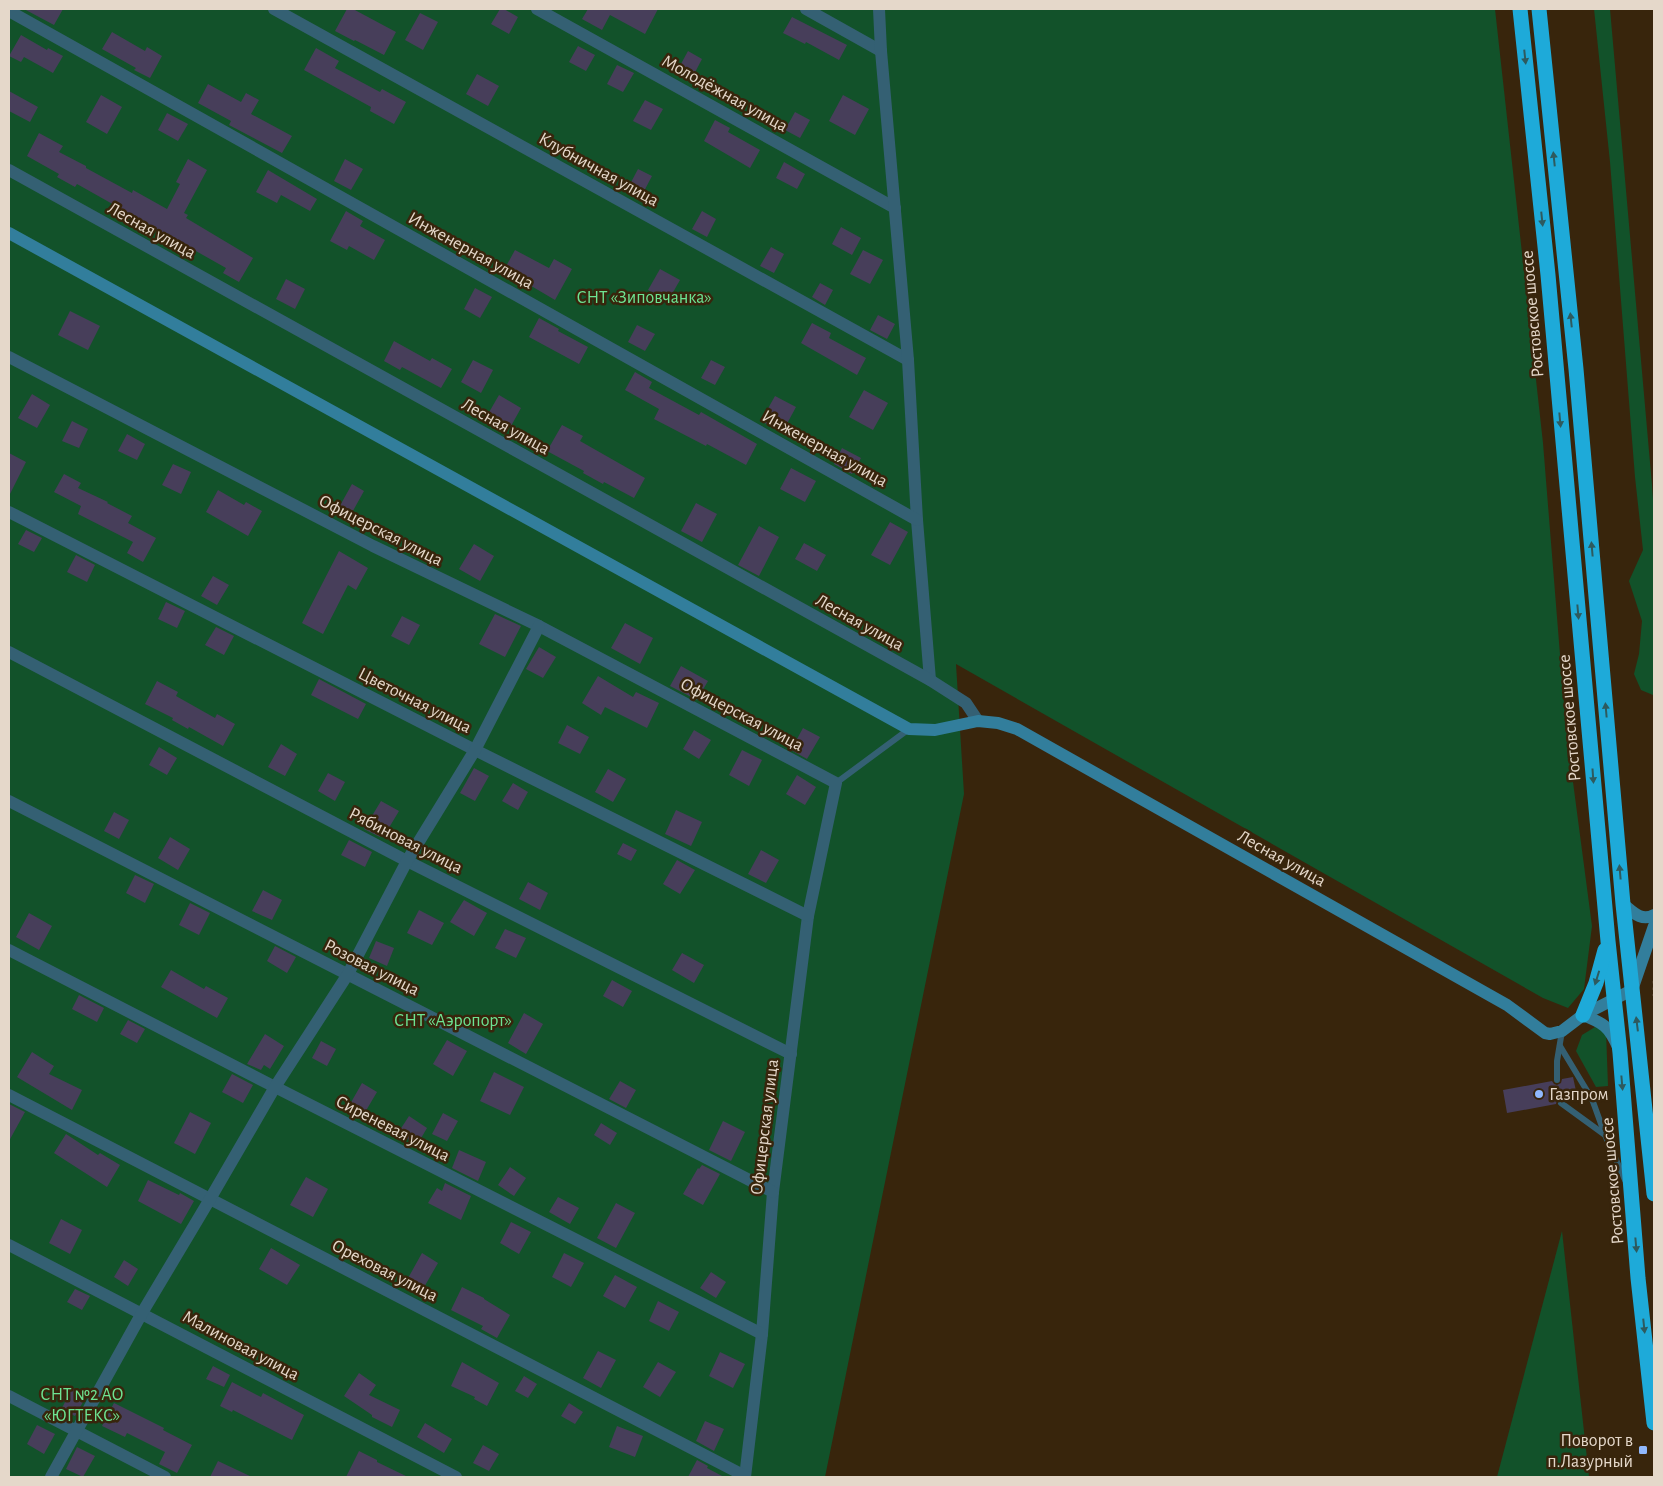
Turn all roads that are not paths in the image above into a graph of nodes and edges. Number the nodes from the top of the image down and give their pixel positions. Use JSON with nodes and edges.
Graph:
{"nodes":[{"id":1,"x":274,"y":9,"type":"edge"},
{"id":2,"x":537,"y":9,"type":"edge"},
{"id":3,"x":806,"y":9,"type":"edge"},
{"id":4,"x":879,"y":9,"type":"edge"},
{"id":5,"x":1520,"y":9,"type":"edge"},
{"id":6,"x":1539,"y":9,"type":"edge"},
{"id":7,"x":9,"y":11,"type":"edge"},
{"id":8,"x":881,"y":51,"type":"junction"},
{"id":9,"x":9,"y":170,"type":"edge"},
{"id":10,"x":895,"y":208,"type":"junction"},
{"id":11,"x":9,"y":233,"type":"edge"},
{"id":12,"x":9,"y":357,"type":"edge"},
{"id":13,"x":908,"y":360,"type":"junction"},
{"id":14,"x":9,"y":512,"type":"edge"},
{"id":15,"x":917,"y":520,"type":"junction"},
{"id":16,"x":539,"y":626,"type":"junction"},
{"id":17,"x":9,"y":652,"type":"edge"},
{"id":18,"x":930,"y":680,"type":"junction"},
{"id":19,"x":978,"y":721,"type":"junction"},
{"id":20,"x":909,"y":729,"type":"junction"},
{"id":21,"x":474,"y":750,"type":"junction"},
{"id":22,"x":836,"y":782,"type":"junction"},
{"id":23,"x":9,"y":801,"type":"edge"},
{"id":24,"x":407,"y":861,"type":"junction"},
{"id":25,"x":1623,"y":904,"type":"junction"},
{"id":26,"x":808,"y":916,"type":"junction"},
{"id":27,"x":1654,"y":916,"type":"edge"},
{"id":28,"x":1654,"y":926,"type":"edge"},
{"id":29,"x":1608,"y":941,"type":"junction"},
{"id":30,"x":9,"y":950,"type":"edge"},
{"id":31,"x":348,"y":974,"type":"junction"},
{"id":32,"x":1632,"y":990,"type":"junction"},
{"id":33,"x":1614,"y":999,"type":"junction"},
{"id":34,"x":1583,"y":1015,"type":"junction"},
{"id":35,"x":1562,"y":1031,"type":"junction"},
{"id":36,"x":1560,"y":1046,"type":"junction"},
{"id":37,"x":1620,"y":1052,"type":"junction"},
{"id":38,"x":791,"y":1054,"type":"junction"},
{"id":39,"x":1557,"y":1080,"type":"dead end"},
{"id":40,"x":275,"y":1088,"type":"junction"},
{"id":41,"x":9,"y":1095,"type":"edge"},
{"id":42,"x":1561,"y":1103,"type":"dead end"},
{"id":43,"x":1605,"y":1135,"type":"junction"},
{"id":44,"x":773,"y":1192,"type":"junction"},
{"id":45,"x":1631,"y":1194,"type":"junction"},
{"id":46,"x":1654,"y":1194,"type":"edge"},
{"id":47,"x":210,"y":1199,"type":"junction"},
{"id":48,"x":9,"y":1245,"type":"edge"},
{"id":49,"x":142,"y":1313,"type":"junction"},
{"id":50,"x":762,"y":1334,"type":"junction"},
{"id":51,"x":9,"y":1396,"type":"edge"},
{"id":52,"x":1654,"y":1424,"type":"edge"},
{"id":53,"x":77,"y":1431,"type":"junction"},
{"id":54,"x":51,"y":1477,"type":"edge"},
{"id":55,"x":166,"y":1477,"type":"edge"},
{"id":56,"x":456,"y":1477,"type":"edge"},
{"id":57,"x":745,"y":1477,"type":"edge"}],
"edges":[{"from":1,"to":13,"type":"street","name":"Клубничная улица"},
{"from":2,"to":10,"type":"street","name":"Молодёжная улица"},
{"from":3,"to":8,"type":"street"},
{"from":4,"to":8,"type":"street"},
{"from":5,"to":29,"type":"highway","name":"Ростовское шоссе","one_way":true},
{"from":25,"to":6,"type":"highway","name":"Ростовское шоссе","one_way":true},
{"from":7,"to":15,"type":"street","name":"Инженерная улица"},
{"from":8,"to":10,"type":"street"},
{"from":9,"to":18,"type":"street","name":"Лесная улица"},
{"from":10,"to":13,"type":"street"},
{"from":11,"to":20,"type":"street","name":"Лесная улица"},
{"from":12,"to":16,"type":"street","name":"Офицерская улица"},
{"from":13,"to":15,"type":"street"},
{"from":14,"to":21,"type":"street","name":"Цветочная улица"},
{"from":15,"to":18,"type":"street"},
{"from":16,"to":21,"type":"street"},
{"from":16,"to":22,"type":"street","name":"Офицерская улица"},
{"from":17,"to":24,"type":"street","name":"Рябиновая улица"},
{"from":18,"to":19,"type":"street","name":"Лесная улица"},
{"from":19,"to":20,"type":"street","name":"Лесная улица"},
{"from":19,"to":35,"type":"street","name":"Лесная улица"},
{"from":20,"to":22,"type":"lane"},
{"from":21,"to":24,"type":"street"},
{"from":21,"to":26,"type":"street","name":"Цветочная улица"},
{"from":22,"to":26,"type":"street","name":"Офицерская улица"},
{"from":23,"to":31,"type":"street","name":"Розовая улица"},
{"from":24,"to":31,"type":"street"},
{"from":24,"to":38,"type":"street","name":"Рябиновая улица"},
{"from":25,"to":27,"type":"street"},
{"from":25,"to":32,"type":"highway","name":"Ростовское шоссе"},
{"from":26,"to":38,"type":"street","name":"Офицерская улица"},
{"from":28,"to":32,"type":"street"},
{"from":29,"to":33,"type":"highway","name":"Ростовское шоссе"},
{"from":29,"to":34,"type":"highway","one_way":true},
{"from":30,"to":40,"type":"street","name":"Сиреневая улица"},
{"from":31,"to":40,"type":"street"},
{"from":31,"to":44,"type":"street","name":"Розовая улица"},
{"from":32,"to":33,"type":"street"},
{"from":46,"to":32,"type":"highway","name":"Ростовское шоссе","one_way":true},
{"from":33,"to":34,"type":"street"},
{"from":33,"to":37,"type":"highway","name":"Ростовское шоссе"},
{"from":34,"to":35,"type":"street"},
{"from":34,"to":37,"type":"street"},
{"from":35,"to":36,"type":"lane"},
{"from":36,"to":39,"type":"lane"},
{"from":36,"to":43,"type":"lane"},
{"from":37,"to":45,"type":"highway","name":"Ростовское шоссе","one_way":true},
{"from":38,"to":44,"type":"street","name":"Офицерская улица"},
{"from":40,"to":47,"type":"street"},
{"from":40,"to":50,"type":"street","name":"Сиреневая улица"},
{"from":41,"to":47,"type":"street","name":"Ореховая улица"},
{"from":42,"to":43,"type":"lane"},
{"from":43,"to":45,"type":"lane"},
{"from":44,"to":50,"type":"street","name":"Офицерская улица"},
{"from":45,"to":52,"type":"highway","name":"Ростовское шоссе","one_way":true},
{"from":47,"to":49,"type":"street"},
{"from":47,"to":57,"type":"street","name":"Ореховая улица"},
{"from":48,"to":49,"type":"street","name":"Малиновая улица"},
{"from":49,"to":53,"type":"street"},
{"from":49,"to":56,"type":"street","name":"Малиновая улица"},
{"from":50,"to":57,"type":"street","name":"Офицерская улица"},
{"from":51,"to":53,"type":"street"},
{"from":53,"to":54,"type":"street"},
{"from":53,"to":55,"type":"street"}]}
